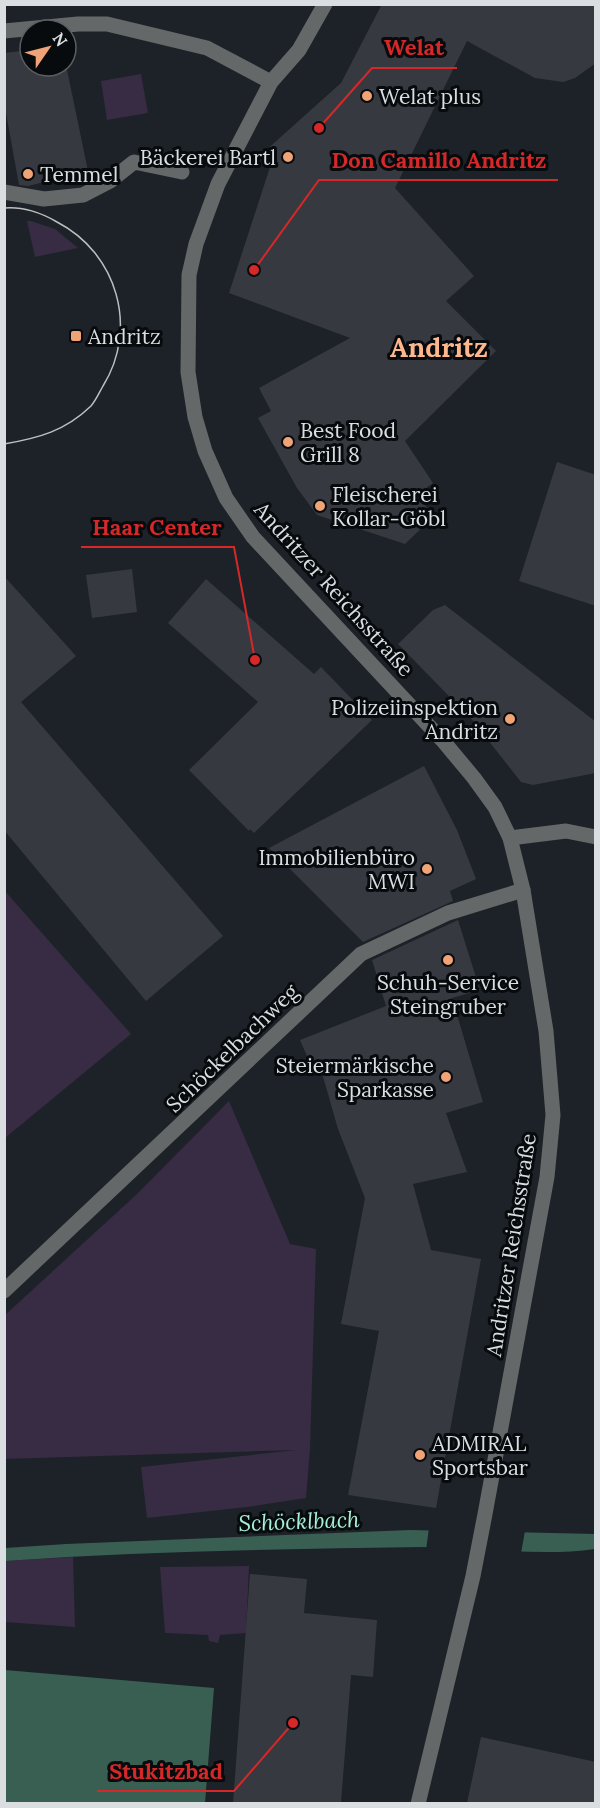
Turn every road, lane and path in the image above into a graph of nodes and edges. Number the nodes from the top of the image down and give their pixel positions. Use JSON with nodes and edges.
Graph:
{"nodes":[{"id":1,"x":325,"y":4,"type":"edge"},
{"id":2,"x":4,"y":31,"type":"edge"},
{"id":3,"x":271,"y":82,"type":"junction"},
{"id":4,"x":182,"y":172,"type":"dead end"},
{"id":5,"x":4,"y":192,"type":"edge"},
{"id":6,"x":596,"y":837,"type":"edge"},
{"id":7,"x":510,"y":838,"type":"junction"},
{"id":8,"x":523,"y":890,"type":"junction"},
{"id":9,"x":4,"y":1291,"type":"edge"},
{"id":10,"x":418,"y":1803,"type":"edge"}],
"edges":[{"from":1,"to":3,"type":"street","name":"Andritzer Reichsstraße"},
{"from":2,"to":3,"type":"street"},
{"from":3,"to":7,"type":"street","name":"Andritzer Reichsstraße"},
{"from":4,"to":5,"type":"street"},
{"from":6,"to":7,"type":"street"},
{"from":7,"to":8,"type":"street","name":"Andritzer Reichsstraße"},
{"from":8,"to":9,"type":"street","name":"Schöckelbachweg"},
{"from":8,"to":10,"type":"street","name":"Andritzer Reichsstraße"}]}
